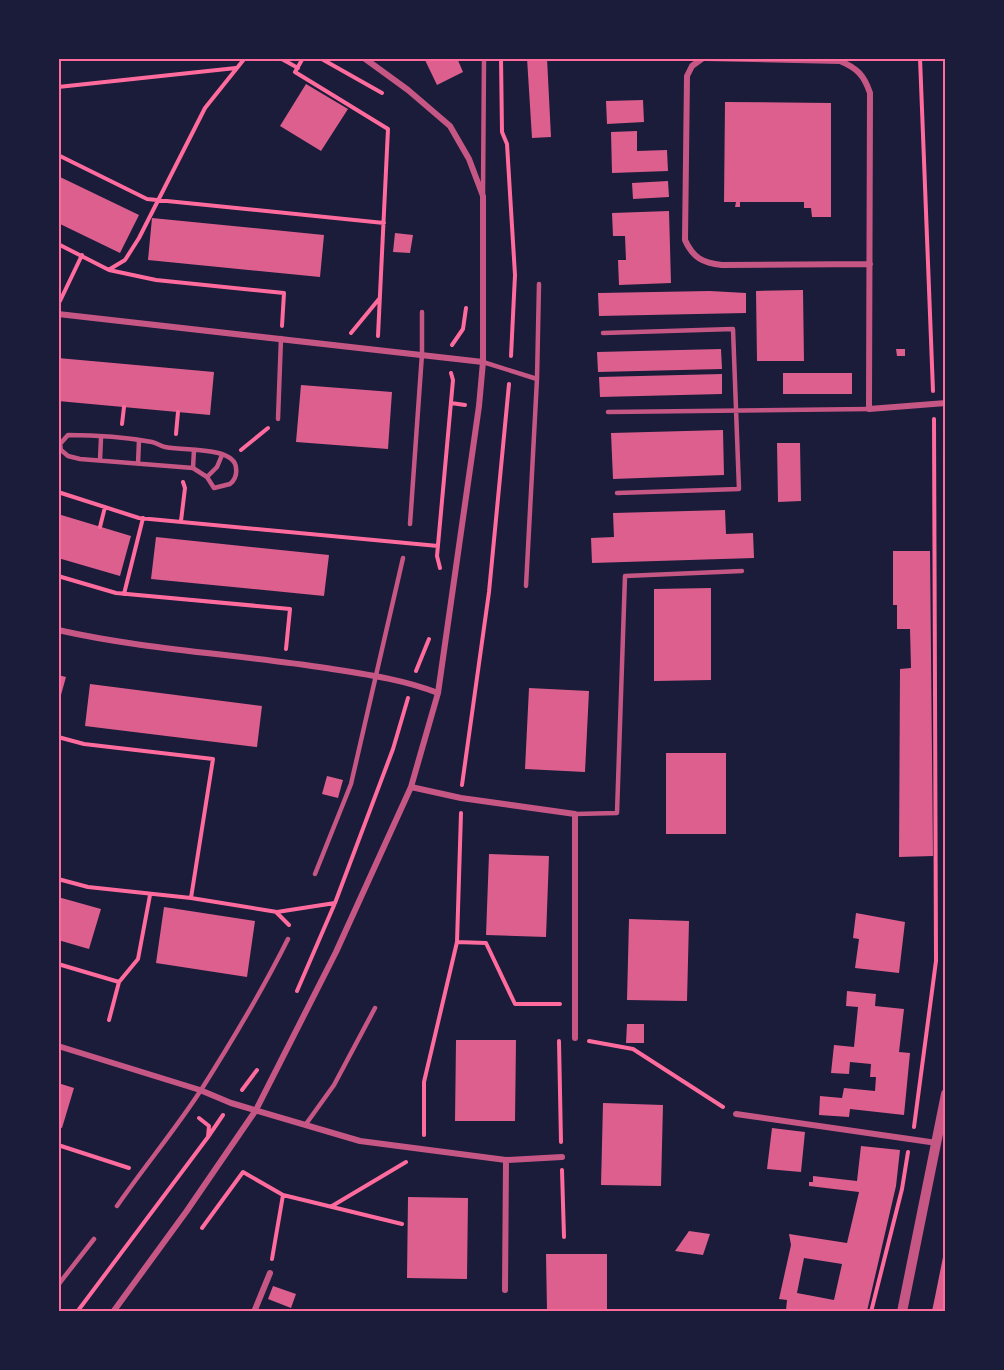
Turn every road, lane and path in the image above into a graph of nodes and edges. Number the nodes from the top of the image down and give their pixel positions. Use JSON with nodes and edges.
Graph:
{"nodes":[{"id":1,"x":245,"y":58,"type":"edge"},
{"id":2,"x":280,"y":58,"type":"edge"},
{"id":3,"x":303,"y":58,"type":"edge"},
{"id":4,"x":320,"y":58,"type":"edge"},
{"id":5,"x":364,"y":58,"type":"edge"},
{"id":6,"x":484,"y":58,"type":"edge"},
{"id":7,"x":501,"y":58,"type":"edge"},
{"id":8,"x":704,"y":58,"type":"edge"},
{"id":9,"x":920,"y":58,"type":"edge"},
{"id":10,"x":237,"y":68,"type":"junction"},
{"id":11,"x":298,"y":68,"type":"junction"},
{"id":12,"x":58,"y":87,"type":"edge"},
{"id":13,"x":391,"y":99,"type":"dead end"},
{"id":14,"x":58,"y":154,"type":"edge"},
{"id":15,"x":483,"y":196,"type":"junction"},
{"id":16,"x":157,"y":200,"type":"junction"},
{"id":17,"x":384,"y":223,"type":"junction"},
{"id":18,"x":58,"y":244,"type":"edge"},
{"id":19,"x":82,"y":255,"type":"junction"},
{"id":20,"x":870,"y":264,"type":"junction"},
{"id":21,"x":109,"y":270,"type":"junction"},
{"id":22,"x":539,"y":284,"type":"dead end"},
{"id":23,"x":466,"y":297,"type":"dead end"},
{"id":24,"x":379,"y":299,"type":"junction"},
{"id":25,"x":58,"y":305,"type":"edge"},
{"id":26,"x":423,"y":312,"type":"dead end"},
{"id":27,"x":58,"y":314,"type":"edge"},
{"id":28,"x":603,"y":333,"type":"dead end"},
{"id":29,"x":281,"y":339,"type":"junction"},
{"id":30,"x":339,"y":346,"type":"junction"},
{"id":31,"x":377,"y":352,"type":"junction"},
{"id":32,"x":423,"y":354,"type":"junction"},
{"id":33,"x":451,"y":358,"type":"junction"},
{"id":34,"x":483,"y":362,"type":"junction"},
{"id":35,"x":510,"y":371,"type":"junction"},
{"id":36,"x":537,"y":379,"type":"junction"},
{"id":37,"x":934,"y":404,"type":"junction"},
{"id":38,"x":945,"y":404,"type":"edge"},
{"id":39,"x":869,"y":409,"type":"junction"},
{"id":40,"x":736,"y":411,"type":"junction"},
{"id":41,"x":178,"y":412,"type":"dead end"},
{"id":42,"x":608,"y":412,"type":"dead end"},
{"id":43,"x":278,"y":419,"type":"dead end"},
{"id":44,"x":101,"y":438,"type":"junction"},
{"id":45,"x":176,"y":438,"type":"dead end"},
{"id":46,"x":140,"y":440,"type":"junction"},
{"id":47,"x":194,"y":450,"type":"junction"},
{"id":48,"x":222,"y":455,"type":"junction"},
{"id":49,"x":100,"y":460,"type":"junction"},
{"id":50,"x":138,"y":464,"type":"junction"},
{"id":51,"x":193,"y":468,"type":"junction"},
{"id":52,"x":207,"y":477,"type":"junction"},
{"id":53,"x":58,"y":492,"type":"edge"},
{"id":54,"x":617,"y":493,"type":"dead end"},
{"id":55,"x":105,"y":507,"type":"junction"},
{"id":56,"x":143,"y":518,"type":"junction"},
{"id":57,"x":410,"y":524,"type":"joint"},
{"id":58,"x":100,"y":526,"type":"dead end"},
{"id":59,"x":381,"y":540,"type":"dead end"},
{"id":60,"x":403,"y":558,"type":"joint"},
{"id":61,"x":742,"y":572,"type":"dead end"},
{"id":62,"x":442,"y":575,"type":"dead end"},
{"id":63,"x":58,"y":576,"type":"edge"},
{"id":64,"x":526,"y":586,"type":"dead end"},
{"id":65,"x":124,"y":594,"type":"junction"},
{"id":66,"x":58,"y":630,"type":"edge"},
{"id":67,"x":432,"y":632,"type":"dead end"},
{"id":68,"x":285,"y":662,"type":"junction"},
{"id":69,"x":377,"y":676,"type":"junction"},
{"id":70,"x":411,"y":683,"type":"junction"},
{"id":71,"x":438,"y":693,"type":"junction"},
{"id":72,"x":58,"y":737,"type":"edge"},
{"id":73,"x":411,"y":786,"type":"junction"},
{"id":74,"x":461,"y":798,"type":"junction"},
{"id":75,"x":575,"y":814,"type":"junction"},
{"id":76,"x":315,"y":874,"type":"dead end"},
{"id":77,"x":58,"y":879,"type":"edge"},
{"id":78,"x":150,"y":895,"type":"junction"},
{"id":79,"x":191,"y":898,"type":"junction"},
{"id":80,"x":335,"y":903,"type":"junction"},
{"id":81,"x":288,"y":939,"type":"dead end"},
{"id":82,"x":457,"y":942,"type":"junction"},
{"id":83,"x":58,"y":964,"type":"edge"},
{"id":84,"x":119,"y":982,"type":"junction"},
{"id":85,"x":294,"y":997,"type":"dead end"},
{"id":86,"x":375,"y":1008,"type":"dead end"},
{"id":87,"x":560,"y":1014,"type":"dead end"},
{"id":88,"x":109,"y":1020,"type":"dead end"},
{"id":89,"x":575,"y":1038,"type":"junction"},
{"id":90,"x":58,"y":1046,"type":"edge"},
{"id":91,"x":261,"y":1064,"type":"dead end"},
{"id":92,"x":200,"y":1090,"type":"junction"},
{"id":93,"x":945,"y":1094,"type":"edge"},
{"id":94,"x":231,"y":1103,"type":"junction"},
{"id":95,"x":256,"y":1110,"type":"junction"},
{"id":96,"x":735,"y":1114,"type":"joint"},
{"id":97,"x":196,"y":1116,"type":"dead end"},
{"id":98,"x":306,"y":1124,"type":"junction"},
{"id":99,"x":208,"y":1137,"type":"junction"},
{"id":100,"x":909,"y":1140,"type":"junction"},
{"id":101,"x":941,"y":1144,"type":"edge"},
{"id":102,"x":58,"y":1145,"type":"edge"},
{"id":103,"x":424,"y":1152,"type":"junction"},
{"id":104,"x":562,"y":1157,"type":"junction"},
{"id":105,"x":506,"y":1160,"type":"junction"},
{"id":106,"x":141,"y":1172,"type":"junction"},
{"id":107,"x":283,"y":1194,"type":"junction"},
{"id":108,"x":117,"y":1206,"type":"dead end"},
{"id":109,"x":332,"y":1206,"type":"junction"},
{"id":110,"x":402,"y":1224,"type":"dead end"},
{"id":111,"x":202,"y":1228,"type":"dead end"},
{"id":112,"x":564,"y":1237,"type":"dead end"},
{"id":113,"x":94,"y":1239,"type":"dead end"},
{"id":114,"x":270,"y":1273,"type":"joint"},
{"id":115,"x":58,"y":1285,"type":"edge"},
{"id":116,"x":504,"y":1290,"type":"dead end"},
{"id":117,"x":77,"y":1311,"type":"edge"},
{"id":118,"x":113,"y":1311,"type":"edge"},
{"id":119,"x":254,"y":1311,"type":"edge"},
{"id":120,"x":871,"y":1311,"type":"edge"},
{"id":121,"x":902,"y":1311,"type":"edge"}],
"edges":[{"from":1,"to":10,"type":"path"},
{"from":2,"to":11,"type":"path"},
{"from":3,"to":11,"type":"path"},
{"from":4,"to":13,"type":"path"},
{"from":5,"to":15,"type":"street"},
{"from":6,"to":15,"type":"lane"},
{"from":7,"to":35,"type":"path"},
{"from":8,"to":20,"type":"street"},
{"from":8,"to":20,"type":"street"},
{"from":9,"to":37,"type":"path"},
{"from":10,"to":12,"type":"path"},
{"from":10,"to":16,"type":"path"},
{"from":11,"to":17,"type":"path"},
{"from":14,"to":16,"type":"path"},
{"from":15,"to":34,"type":"street"},
{"from":16,"to":17,"type":"path"},
{"from":16,"to":21,"type":"path"},
{"from":17,"to":24,"type":"path"},
{"from":18,"to":19,"type":"path"},
{"from":19,"to":21,"type":"path"},
{"from":19,"to":25,"type":"path"},
{"from":20,"to":39,"type":"street"},
{"from":21,"to":29,"type":"path"},
{"from":22,"to":36,"type":"lane"},
{"from":23,"to":33,"type":"path"},
{"from":24,"to":30,"type":"path"},
{"from":24,"to":31,"type":"path"},
{"from":26,"to":32,"type":"lane"},
{"from":27,"to":29,"type":"street"},
{"from":28,"to":40,"type":"lane"},
{"from":29,"to":30,"type":"street"},
{"from":29,"to":43,"type":"lane"},
{"from":30,"to":31,"type":"street"},
{"from":31,"to":32,"type":"street"},
{"from":32,"to":33,"type":"street"},
{"from":32,"to":57,"type":"lane"},
{"from":33,"to":34,"type":"street"},
{"from":33,"to":62,"type":"path"},
{"from":34,"to":35,"type":"lane"},
{"from":34,"to":71,"type":"street"},
{"from":35,"to":36,"type":"lane"},
{"from":35,"to":74,"type":"path"},
{"from":36,"to":64,"type":"lane"},
{"from":37,"to":38,"type":"street"},
{"from":37,"to":39,"type":"street"},
{"from":37,"to":100,"type":"path"},
{"from":39,"to":40,"type":"lane"},
{"from":40,"to":42,"type":"lane"},
{"from":40,"to":54,"type":"lane"},
{"from":41,"to":45,"type":"path"},
{"from":44,"to":46,"type":"lane"},
{"from":44,"to":49,"type":"lane"},
{"from":44,"to":49,"type":"lane"},
{"from":46,"to":47,"type":"lane"},
{"from":46,"to":50,"type":"lane"},
{"from":47,"to":48,"type":"lane"},
{"from":47,"to":51,"type":"lane"},
{"from":48,"to":52,"type":"lane"},
{"from":48,"to":52,"type":"lane"},
{"from":49,"to":50,"type":"lane"},
{"from":50,"to":51,"type":"lane"},
{"from":51,"to":52,"type":"lane"},
{"from":53,"to":55,"type":"path"},
{"from":55,"to":56,"type":"path"},
{"from":55,"to":58,"type":"path"},
{"from":56,"to":59,"type":"path"},
{"from":56,"to":65,"type":"path"},
{"from":57,"to":60,"type":"path"},
{"from":60,"to":69,"type":"lane"},
{"from":61,"to":75,"type":"lane"},
{"from":63,"to":65,"type":"path"},
{"from":65,"to":68,"type":"path"},
{"from":66,"to":68,"type":"street"},
{"from":67,"to":70,"type":"path"},
{"from":68,"to":69,"type":"street"},
{"from":69,"to":70,"type":"street"},
{"from":69,"to":76,"type":"lane"},
{"from":70,"to":71,"type":"street"},
{"from":70,"to":80,"type":"path"},
{"from":71,"to":73,"type":"street"},
{"from":72,"to":79,"type":"path"},
{"from":73,"to":74,"type":"street"},
{"from":73,"to":95,"type":"street"},
{"from":74,"to":75,"type":"street"},
{"from":74,"to":82,"type":"path"},
{"from":75,"to":89,"type":"street"},
{"from":77,"to":78,"type":"path"},
{"from":78,"to":79,"type":"path"},
{"from":78,"to":84,"type":"path"},
{"from":79,"to":80,"type":"path"},
{"from":80,"to":85,"type":"path"},
{"from":81,"to":92,"type":"lane"},
{"from":82,"to":87,"type":"path"},
{"from":82,"to":103,"type":"path"},
{"from":83,"to":84,"type":"path"},
{"from":84,"to":88,"type":"path"},
{"from":86,"to":98,"type":"lane"},
{"from":89,"to":96,"type":"path"},
{"from":89,"to":104,"type":"path"},
{"from":90,"to":92,"type":"street"},
{"from":91,"to":94,"type":"path"},
{"from":92,"to":94,"type":"street"},
{"from":92,"to":106,"type":"lane"},
{"from":93,"to":101,"type":"street"},
{"from":94,"to":95,"type":"street"},
{"from":94,"to":99,"type":"path"},
{"from":95,"to":98,"type":"street"},
{"from":95,"to":118,"type":"street"},
{"from":96,"to":100,"type":"street"},
{"from":97,"to":99,"type":"path"},
{"from":98,"to":103,"type":"street"},
{"from":99,"to":117,"type":"path"},
{"from":100,"to":101,"type":"street"},
{"from":100,"to":120,"type":"path"},
{"from":101,"to":121,"type":"street"},
{"from":102,"to":106,"type":"path"},
{"from":103,"to":105,"type":"street"},
{"from":103,"to":109,"type":"path"},
{"from":104,"to":105,"type":"street"},
{"from":104,"to":112,"type":"path"},
{"from":105,"to":116,"type":"street"},
{"from":106,"to":108,"type":"lane"},
{"from":107,"to":109,"type":"path"},
{"from":107,"to":111,"type":"path"},
{"from":107,"to":114,"type":"path"},
{"from":109,"to":110,"type":"path"},
{"from":113,"to":115,"type":"lane"},
{"from":114,"to":119,"type":"street"}]}
